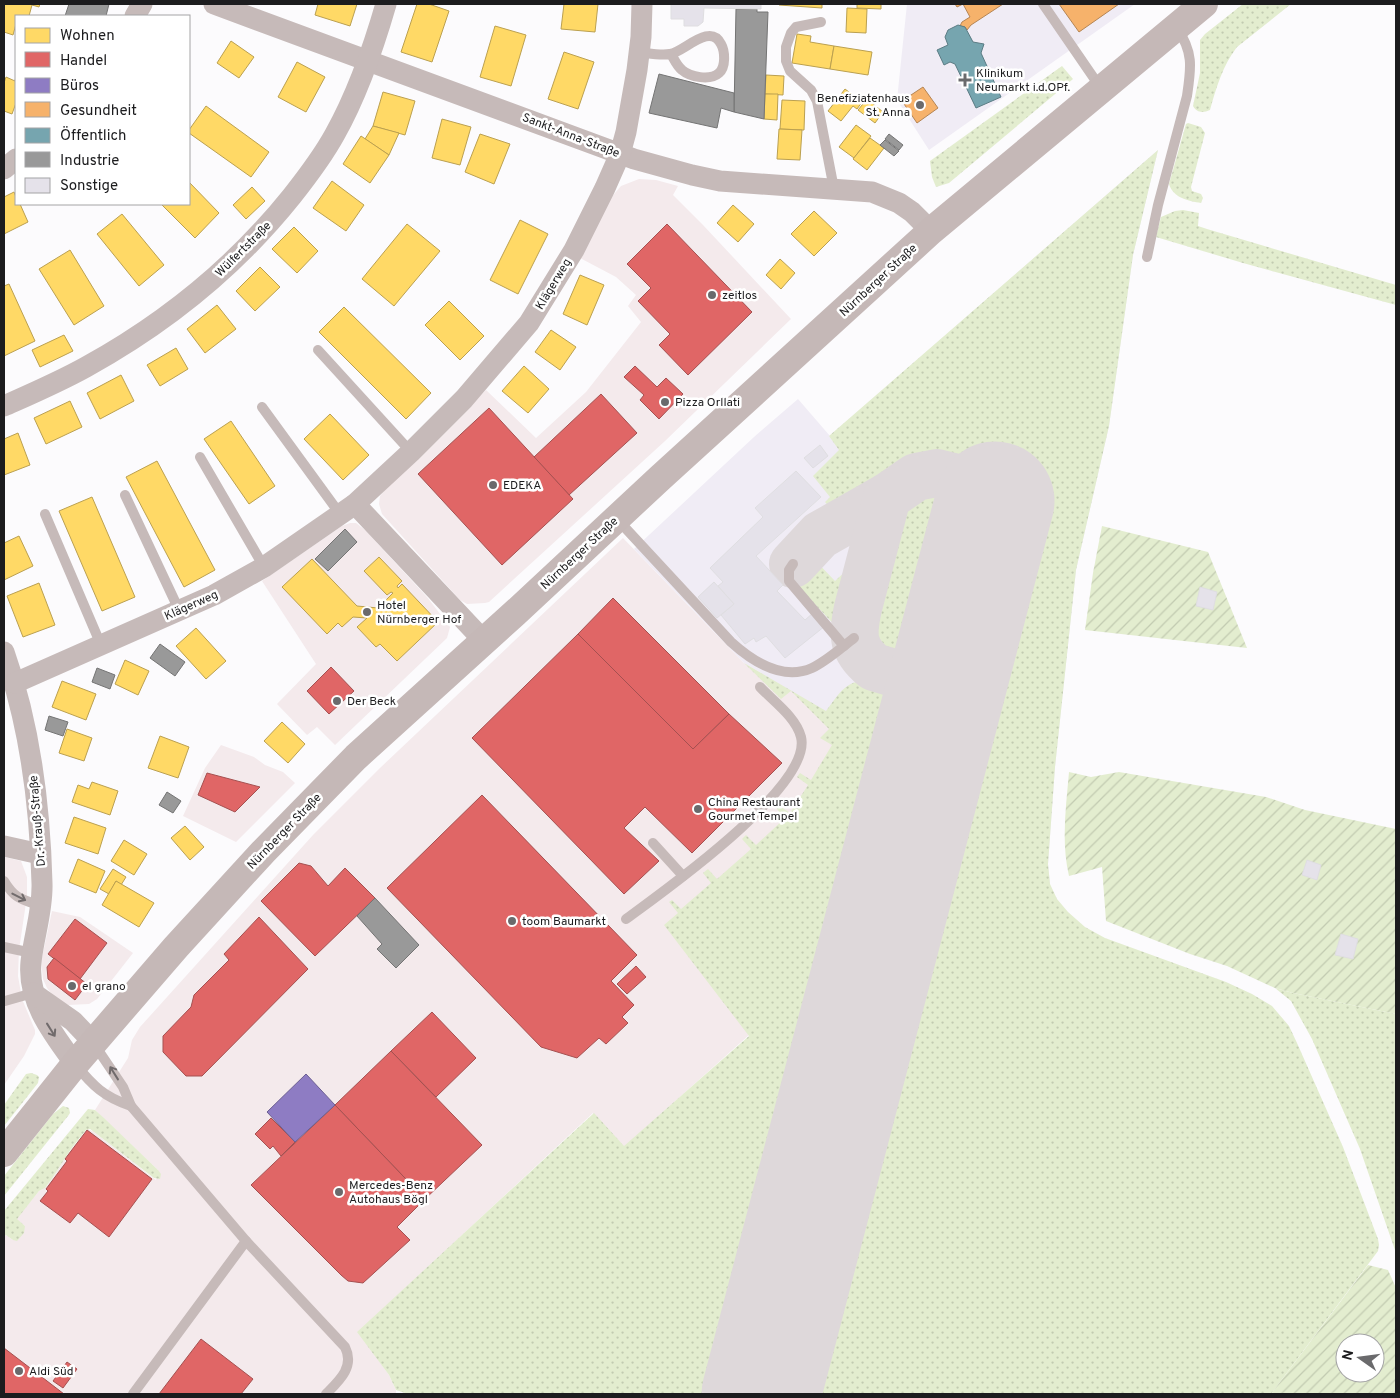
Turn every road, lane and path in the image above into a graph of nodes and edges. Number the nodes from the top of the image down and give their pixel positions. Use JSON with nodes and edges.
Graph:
{"nodes":[{"id":1,"x":142,"y":4,"type":"edge"},
{"id":2,"x":214,"y":4,"type":"edge"},
{"id":3,"x":386,"y":4,"type":"edge"},
{"id":4,"x":642,"y":4,"type":"edge"},
{"id":5,"x":1043,"y":4,"type":"edge"},
{"id":6,"x":1204,"y":4,"type":"edge"},
{"id":7,"x":136,"y":15,"type":"edge"},
{"id":8,"x":820,"y":22,"type":"dead end"},
{"id":9,"x":1176,"y":27,"type":"junction"},
{"id":10,"x":639,"y":52,"type":"junction"},
{"id":11,"x":670,"y":54,"type":"junction"},
{"id":12,"x":368,"y":61,"type":"junction"},
{"id":13,"x":1102,"y":90,"type":"junction"},
{"id":14,"x":620,"y":154,"type":"junction"},
{"id":15,"x":15,"y":160,"type":"edge"},
{"id":16,"x":4,"y":169,"type":"edge"},
{"id":17,"x":834,"y":189,"type":"junction"},
{"id":18,"x":931,"y":231,"type":"junction"},
{"id":19,"x":1146,"y":257,"type":"dead end"},
{"id":20,"x":318,"y":350,"type":"dead end"},
{"id":21,"x":4,"y":406,"type":"edge"},
{"id":22,"x":262,"y":407,"type":"dead end"},
{"id":23,"x":411,"y":452,"type":"junction"},
{"id":24,"x":200,"y":456,"type":"dead end"},
{"id":25,"x":125,"y":495,"type":"dead end"},
{"id":26,"x":347,"y":509,"type":"junction"},
{"id":27,"x":45,"y":514,"type":"dead end"},
{"id":28,"x":616,"y":518,"type":"junction"},
{"id":29,"x":793,"y":564,"type":"dead end"},
{"id":30,"x":264,"y":567,"type":"junction"},
{"id":31,"x":179,"y":610,"type":"junction"},
{"id":32,"x":854,"y":638,"type":"dead end"},
{"id":33,"x":484,"y":641,"type":"junction"},
{"id":34,"x":101,"y":645,"type":"junction"},
{"id":35,"x":844,"y":646,"type":"junction"},
{"id":36,"x":4,"y":652,"type":"edge"},
{"id":37,"x":15,"y":683,"type":"junction"},
{"id":38,"x":760,"y":687,"type":"dead end"},
{"id":39,"x":653,"y":843,"type":"dead end"},
{"id":40,"x":4,"y":846,"type":"edge"},
{"id":41,"x":40,"y":854,"type":"junction"},
{"id":42,"x":683,"y":876,"type":"junction"},
{"id":43,"x":4,"y":881,"type":"edge"},
{"id":44,"x":41,"y":906,"type":"junction"},
{"id":45,"x":626,"y":919,"type":"dead end"},
{"id":46,"x":4,"y":947,"type":"edge"},
{"id":47,"x":32,"y":953,"type":"junction"},
{"id":48,"x":33,"y":993,"type":"junction"},
{"id":49,"x":5,"y":1001,"type":"edge"},
{"id":50,"x":93,"y":1042,"type":"junction"},
{"id":51,"x":75,"y":1064,"type":"junction"},
{"id":52,"x":131,"y":1106,"type":"junction"},
{"id":53,"x":4,"y":1153,"type":"edge"},
{"id":54,"x":246,"y":1241,"type":"junction"},
{"id":55,"x":133,"y":1394,"type":"edge"},
{"id":56,"x":326,"y":1394,"type":"edge"}],
"edges":[{"from":1,"to":7,"type":"street"},
{"from":2,"to":12,"type":"street","name":"Sankt-Anna-Straße"},
{"from":3,"to":12,"type":"street","name":"Wülfertstraße"},
{"from":4,"to":10,"type":"street","name":"Klägerweg"},
{"from":5,"to":13,"type":"lane"},
{"from":6,"to":9,"type":"main road","name":"Nürnberger Straße"},
{"from":8,"to":17,"type":"lane"},
{"from":9,"to":13,"type":"main road","name":"Nürnberger Straße"},
{"from":9,"to":19,"type":"lane"},
{"from":10,"to":11,"type":"lane"},
{"from":10,"to":14,"type":"street","name":"Klägerweg"},
{"from":11,"to":11,"type":"lane"},
{"from":12,"to":14,"type":"street","name":"Sankt-Anna-Straße"},
{"from":12,"to":21,"type":"street","name":"Wülfertstraße"},
{"from":13,"to":18,"type":"main road","name":"Nürnberger Straße"},
{"from":14,"to":17,"type":"street","name":"Sankt-Anna-Straße"},
{"from":14,"to":23,"type":"street","name":"Klägerweg"},
{"from":15,"to":16,"type":"street"},
{"from":17,"to":18,"type":"street","name":"Sankt-Anna-Straße"},
{"from":18,"to":28,"type":"main road","name":"Nürnberger Straße"},
{"from":20,"to":23,"type":"lane"},
{"from":22,"to":26,"type":"lane"},
{"from":23,"to":26,"type":"street","name":"Klägerweg"},
{"from":24,"to":30,"type":"lane"},
{"from":25,"to":31,"type":"lane"},
{"from":26,"to":30,"type":"street","name":"Klägerweg"},
{"from":26,"to":33,"type":"street"},
{"from":27,"to":34,"type":"lane"},
{"from":28,"to":33,"type":"main road","name":"Nürnberger Straße"},
{"from":28,"to":35,"type":"lane"},
{"from":29,"to":35,"type":"lane"},
{"from":30,"to":31,"type":"street","name":"Klägerweg"},
{"from":31,"to":34,"type":"street","name":"Klägerweg"},
{"from":32,"to":35,"type":"lane"},
{"from":33,"to":50,"type":"main road","name":"Nürnberger Straße"},
{"from":34,"to":37,"type":"street","name":"Klägerweg"},
{"from":36,"to":37,"type":"street","name":"Dr.-Krauß-Straße"},
{"from":37,"to":41,"type":"street","name":"Dr.-Krauß-Straße"},
{"from":38,"to":42,"type":"lane"},
{"from":39,"to":42,"type":"lane"},
{"from":40,"to":41,"type":"street"},
{"from":41,"to":44,"type":"street","name":"Dr.-Krauß-Straße"},
{"from":42,"to":45,"type":"lane"},
{"from":43,"to":44,"type":"lane","one_way":true},
{"from":44,"to":47,"type":"street","name":"Dr.-Krauß-Straße"},
{"from":46,"to":47,"type":"lane"},
{"from":47,"to":48,"type":"street","name":"Dr.-Krauß-Straße"},
{"from":48,"to":49,"type":"lane"},
{"from":48,"to":50,"type":"street"},
{"from":48,"to":51,"type":"street","name":"Dr.-Krauß-Straße","one_way":true},
{"from":50,"to":51,"type":"main road","name":"Nürnberger Straße"},
{"from":52,"to":50,"type":"lane","one_way":true},
{"from":51,"to":52,"type":"lane"},
{"from":51,"to":53,"type":"main road","name":"Nürnberger Straße"},
{"from":52,"to":54,"type":"lane"},
{"from":54,"to":55,"type":"lane"},
{"from":54,"to":56,"type":"lane"}]}
